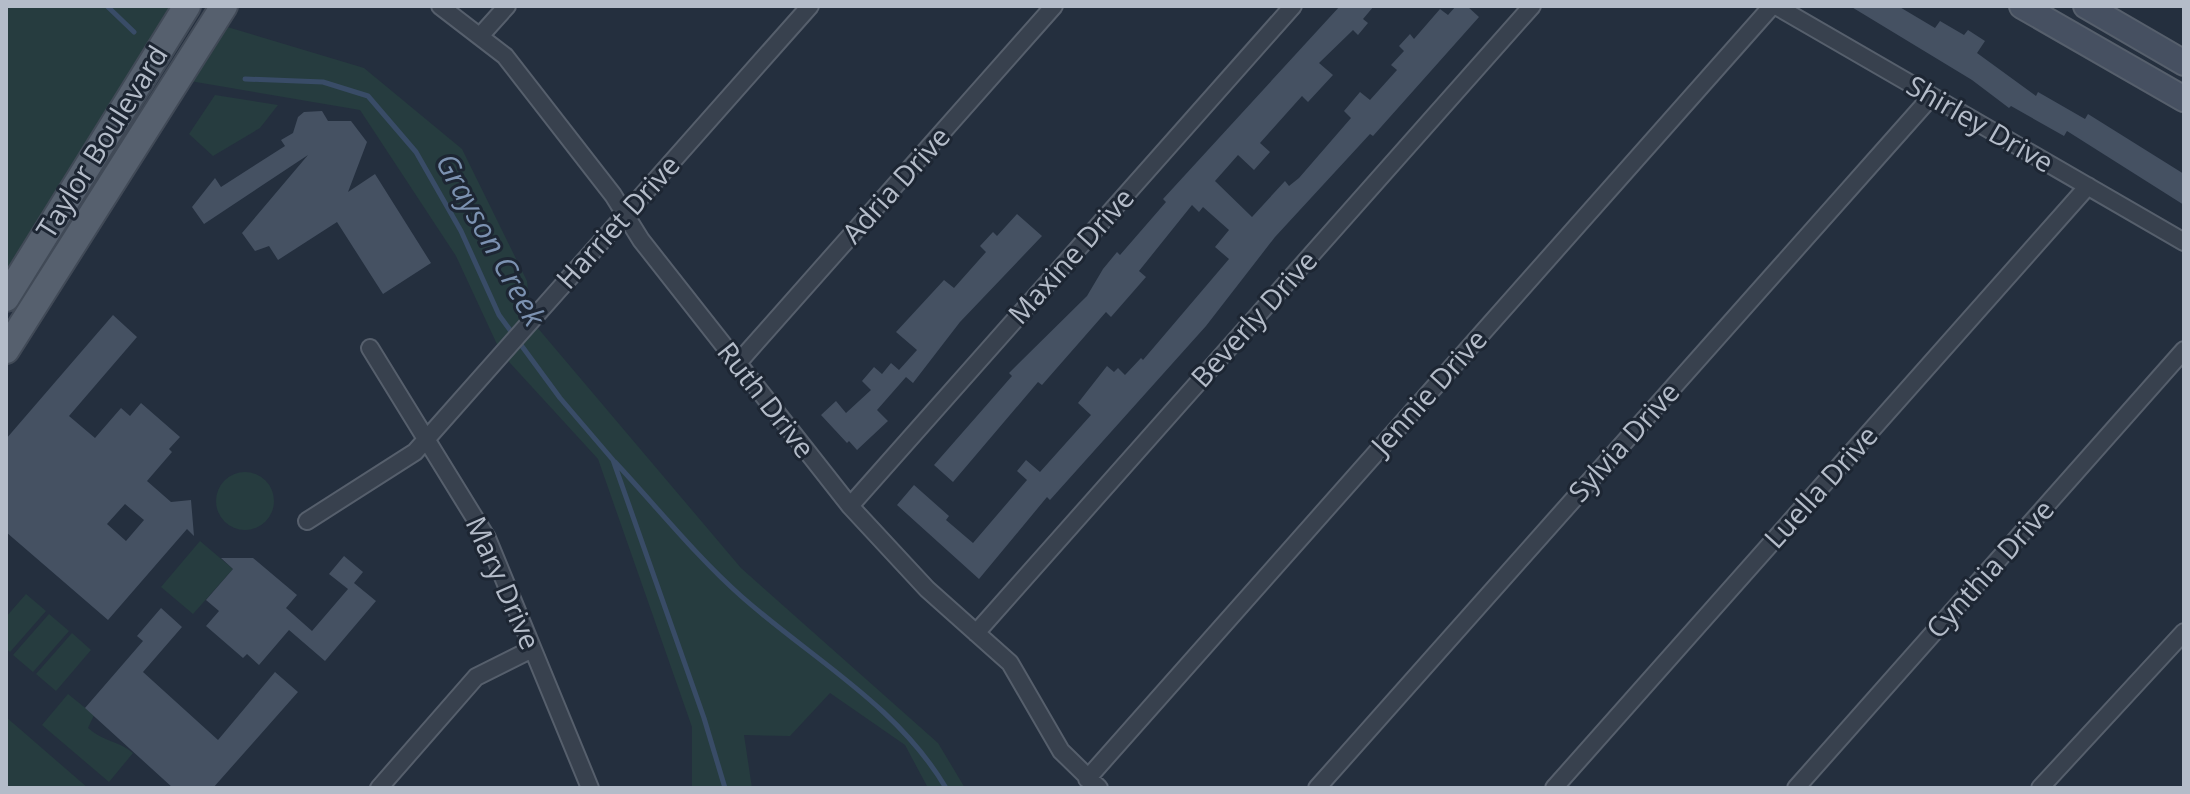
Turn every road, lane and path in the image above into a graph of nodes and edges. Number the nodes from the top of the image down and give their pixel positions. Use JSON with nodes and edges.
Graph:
{"nodes":[{"id":1,"x":187,"y":6,"type":"edge"},
{"id":2,"x":224,"y":6,"type":"edge"},
{"id":3,"x":440,"y":6,"type":"edge"},
{"id":4,"x":507,"y":6,"type":"edge"},
{"id":5,"x":810,"y":6,"type":"edge"},
{"id":6,"x":1054,"y":6,"type":"edge"},
{"id":7,"x":1293,"y":6,"type":"edge"},
{"id":8,"x":1532,"y":6,"type":"edge"},
{"id":9,"x":1774,"y":6,"type":"edge"},
{"id":10,"x":2022,"y":6,"type":"edge"},
{"id":11,"x":2086,"y":6,"type":"edge"},
{"id":12,"x":481,"y":35,"type":"junction"},
{"id":13,"x":2184,"y":63,"type":"edge"},
{"id":14,"x":1931,"y":97,"type":"junction"},
{"id":15,"x":2184,"y":99,"type":"edge"},
{"id":16,"x":2088,"y":186,"type":"junction"},
{"id":17,"x":625,"y":216,"type":"junction"},
{"id":18,"x":2184,"y":242,"type":"edge"},
{"id":19,"x":6,"y":298,"type":"edge"},
{"id":20,"x":370,"y":348,"type":"dead end"},
{"id":21,"x":6,"y":350,"type":"edge"},
{"id":22,"x":2184,"y":350,"type":"edge"},
{"id":23,"x":737,"y":364,"type":"junction"},
{"id":24,"x":427,"y":438,"type":"junction"},
{"id":25,"x":850,"y":506,"type":"junction"},
{"id":26,"x":307,"y":521,"type":"dead end"},
{"id":27,"x":2184,"y":632,"type":"edge"},
{"id":28,"x":976,"y":633,"type":"junction"},
{"id":29,"x":532,"y":649,"type":"junction"},
{"id":30,"x":1093,"y":783,"type":"edge"},
{"id":31,"x":379,"y":788,"type":"edge"},
{"id":32,"x":590,"y":788,"type":"edge"},
{"id":33,"x":1317,"y":788,"type":"edge"},
{"id":34,"x":1554,"y":788,"type":"edge"},
{"id":35,"x":1796,"y":788,"type":"edge"},
{"id":36,"x":2040,"y":788,"type":"edge"}],
"edges":[{"from":1,"to":19,"type":"main road","name":"Taylor Boulevard"},
{"from":2,"to":21,"type":"main road","name":"Taylor Boulevard"},
{"from":3,"to":12,"type":"street","name":"Ruth Drive"},
{"from":4,"to":12,"type":"street"},
{"from":5,"to":17,"type":"street","name":"Harriet Drive"},
{"from":6,"to":23,"type":"street","name":"Adria Drive"},
{"from":7,"to":25,"type":"street","name":"Maxine Drive"},
{"from":8,"to":28,"type":"street","name":"Beverly Drive"},
{"from":9,"to":14,"type":"street","name":"Shirley Drive"},
{"from":9,"to":30,"type":"street","name":"Jennie Drive"},
{"from":10,"to":15,"type":"main road"},
{"from":11,"to":13,"type":"main road"},
{"from":12,"to":17,"type":"street","name":"Ruth Drive"},
{"from":14,"to":16,"type":"street","name":"Shirley Drive"},
{"from":14,"to":33,"type":"street","name":"Sylvia Drive"},
{"from":16,"to":18,"type":"street","name":"Shirley Drive"},
{"from":16,"to":34,"type":"street","name":"Luella Drive"},
{"from":17,"to":23,"type":"street","name":"Ruth Drive"},
{"from":17,"to":24,"type":"street","name":"Harriet Drive"},
{"from":20,"to":24,"type":"street","name":"Mary Drive"},
{"from":22,"to":35,"type":"street","name":"Cynthia Drive"},
{"from":23,"to":25,"type":"street","name":"Ruth Drive"},
{"from":24,"to":26,"type":"street","name":"Harriet Drive"},
{"from":24,"to":29,"type":"street","name":"Mary Drive"},
{"from":25,"to":28,"type":"street","name":"Ruth Drive"},
{"from":27,"to":36,"type":"street"},
{"from":28,"to":30,"type":"street","name":"Ruth Drive"},
{"from":29,"to":31,"type":"street"},
{"from":29,"to":32,"type":"street","name":"Mary Drive"}]}
